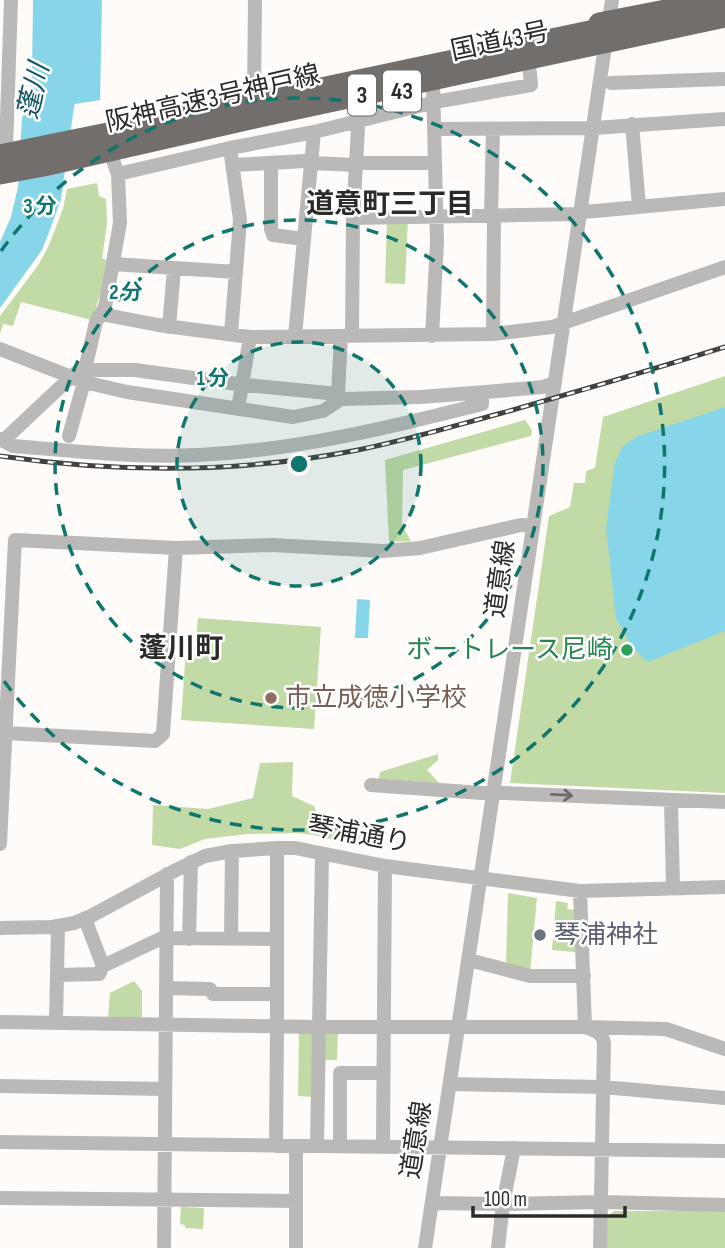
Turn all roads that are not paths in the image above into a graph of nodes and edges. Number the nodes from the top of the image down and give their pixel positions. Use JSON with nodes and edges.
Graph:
{"nodes":[{"id":1,"x":11,"y":0,"type":"edge"},
{"id":2,"x":255,"y":0,"type":"edge"},
{"id":3,"x":612,"y":0,"type":"edge"},
{"id":4,"x":688,"y":0,"type":"edge"},
{"id":5,"x":714,"y":0,"type":"edge"},
{"id":6,"x":725,"y":2,"type":"edge"},
{"id":7,"x":664,"y":10,"type":"junction"},
{"id":8,"x":725,"y":20,"type":"edge"},
{"id":9,"x":609,"y":21,"type":"junction"},
{"id":10,"x":606,"y":47,"type":"junction"},
{"id":11,"x":725,"y":79,"type":"edge"},
{"id":12,"x":611,"y":83,"type":"dead end"},
{"id":13,"x":434,"y":94,"type":"junction"},
{"id":14,"x":254,"y":97,"type":"junction"},
{"id":15,"x":357,"y":111,"type":"junction"},
{"id":16,"x":725,"y":118,"type":"edge"},
{"id":17,"x":632,"y":124,"type":"junction"},
{"id":18,"x":594,"y":128,"type":"junction"},
{"id":19,"x":435,"y":129,"type":"junction"},
{"id":20,"x":494,"y":129,"type":"junction"},
{"id":21,"x":314,"y":132,"type":"junction"},
{"id":22,"x":230,"y":148,"type":"junction"},
{"id":23,"x":5,"y":150,"type":"edge"},
{"id":24,"x":271,"y":163,"type":"junction"},
{"id":25,"x":311,"y":163,"type":"junction"},
{"id":26,"x":435,"y":163,"type":"junction"},
{"id":27,"x":115,"y":164,"type":"junction"},
{"id":28,"x":356,"y":164,"type":"junction"},
{"id":29,"x":234,"y":166,"type":"junction"},
{"id":30,"x":2,"y":177,"type":"edge"},
{"id":31,"x":725,"y":199,"type":"edge"},
{"id":32,"x":639,"y":206,"type":"junction"},
{"id":33,"x":581,"y":212,"type":"junction"},
{"id":34,"x":436,"y":216,"type":"junction"},
{"id":35,"x":493,"y":216,"type":"junction"},
{"id":36,"x":353,"y":218,"type":"junction"},
{"id":37,"x":304,"y":239,"type":"junction"},
{"id":38,"x":113,"y":264,"type":"junction"},
{"id":39,"x":725,"y":267,"type":"edge"},
{"id":40,"x":174,"y":269,"type":"junction"},
{"id":41,"x":236,"y":272,"type":"junction"},
{"id":42,"x":101,"y":314,"type":"junction"},
{"id":43,"x":563,"y":324,"type":"junction"},
{"id":44,"x":170,"y":327,"type":"junction"},
{"id":45,"x":231,"y":334,"type":"junction"},
{"id":46,"x":493,"y":334,"type":"junction"},
{"id":47,"x":295,"y":336,"type":"junction"},
{"id":48,"x":346,"y":336,"type":"junction"},
{"id":49,"x":432,"y":336,"type":"junction"},
{"id":50,"x":250,"y":337,"type":"junction"},
{"id":51,"x":0,"y":349,"type":"edge"},
{"id":52,"x":78,"y":376,"type":"junction"},
{"id":53,"x":555,"y":383,"type":"junction"},
{"id":54,"x":242,"y":384,"type":"junction"},
{"id":55,"x":482,"y":393,"type":"junction"},
{"id":56,"x":340,"y":397,"type":"junction"},
{"id":57,"x":238,"y":409,"type":"junction"},
{"id":58,"x":69,"y":436,"type":"dead end"},
{"id":59,"x":1,"y":440,"type":"edge"},
{"id":60,"x":533,"y":526,"type":"junction"},
{"id":61,"x":176,"y":548,"type":"junction"},
{"id":62,"x":5,"y":733,"type":"junction"},
{"id":63,"x":371,"y":785,"type":"dead end"},
{"id":64,"x":493,"y":793,"type":"junction"},
{"id":65,"x":671,"y":800,"type":"junction"},
{"id":66,"x":725,"y":802,"type":"edge"},
{"id":67,"x":0,"y":844,"type":"edge"},
{"id":68,"x":276,"y":848,"type":"junction"},
{"id":69,"x":232,"y":850,"type":"junction"},
{"id":70,"x":322,"y":854,"type":"junction"},
{"id":71,"x":191,"y":862,"type":"junction"},
{"id":72,"x":386,"y":866,"type":"junction"},
{"id":73,"x":167,"y":874,"type":"junction"},
{"id":74,"x":481,"y":879,"type":"junction"},
{"id":75,"x":725,"y":887,"type":"edge"},
{"id":76,"x":673,"y":888,"type":"junction"},
{"id":77,"x":580,"y":891,"type":"junction"},
{"id":78,"x":85,"y":919,"type":"junction"},
{"id":79,"x":58,"y":926,"type":"junction"},
{"id":80,"x":0,"y":928,"type":"edge"},
{"id":81,"x":167,"y":939,"type":"junction"},
{"id":82,"x":189,"y":939,"type":"junction"},
{"id":83,"x":231,"y":939,"type":"junction"},
{"id":84,"x":277,"y":939,"type":"junction"},
{"id":85,"x":469,"y":960,"type":"junction"},
{"id":86,"x":103,"y":966,"type":"junction"},
{"id":87,"x":57,"y":975,"type":"junction"},
{"id":88,"x":584,"y":976,"type":"junction"},
{"id":89,"x":166,"y":988,"type":"junction"},
{"id":90,"x":277,"y":994,"type":"junction"},
{"id":91,"x":0,"y":1022,"type":"edge"},
{"id":92,"x":56,"y":1022,"type":"junction"},
{"id":93,"x":166,"y":1025,"type":"junction"},
{"id":94,"x":277,"y":1026,"type":"junction"},
{"id":95,"x":318,"y":1027,"type":"junction"},
{"id":96,"x":384,"y":1027,"type":"junction"},
{"id":97,"x":459,"y":1027,"type":"junction"},
{"id":98,"x":585,"y":1027,"type":"junction"},
{"id":99,"x":725,"y":1049,"type":"edge"},
{"id":100,"x":383,"y":1073,"type":"junction"},
{"id":101,"x":450,"y":1084,"type":"junction"},
{"id":102,"x":0,"y":1086,"type":"edge"},
{"id":103,"x":603,"y":1087,"type":"junction"},
{"id":104,"x":165,"y":1088,"type":"junction"},
{"id":105,"x":725,"y":1098,"type":"edge"},
{"id":106,"x":0,"y":1142,"type":"edge"},
{"id":107,"x":164,"y":1144,"type":"junction"},
{"id":108,"x":276,"y":1146,"type":"junction"},
{"id":109,"x":296,"y":1146,"type":"junction"},
{"id":110,"x":317,"y":1146,"type":"junction"},
{"id":111,"x":340,"y":1146,"type":"junction"},
{"id":112,"x":383,"y":1146,"type":"junction"},
{"id":113,"x":441,"y":1146,"type":"junction"},
{"id":114,"x":514,"y":1148,"type":"junction"},
{"id":115,"x":603,"y":1149,"type":"junction"},
{"id":116,"x":725,"y":1151,"type":"edge"},
{"id":117,"x":0,"y":1198,"type":"edge"},
{"id":118,"x":164,"y":1200,"type":"junction"},
{"id":119,"x":296,"y":1201,"type":"junction"},
{"id":120,"x":600,"y":1202,"type":"junction"},
{"id":121,"x":432,"y":1203,"type":"junction"},
{"id":122,"x":503,"y":1203,"type":"junction"},
{"id":123,"x":725,"y":1205,"type":"edge"},
{"id":124,"x":164,"y":1248,"type":"edge"},
{"id":125,"x":296,"y":1248,"type":"edge"},
{"id":126,"x":425,"y":1248,"type":"edge"},
{"id":127,"x":498,"y":1248,"type":"edge"},
{"id":128,"x":600,"y":1248,"type":"edge"}],
"edges":[{"from":1,"to":23,"type":"street"},
{"from":2,"to":14,"type":"street"},
{"from":3,"to":9,"type":"street","name":"道意線"},
{"from":4,"to":7,"type":"highway"},
{"from":5,"to":7,"type":"highway","name":"国道43号","number":"43"},
{"from":6,"to":23,"type":"highway","name":"阪神高速3号神戸線","number":"3","bridge":true},
{"from":7,"to":9,"type":"highway","name":"国道43号","number":"43"},
{"from":8,"to":10,"type":"highway","name":"国道43号","number":"43"},
{"from":8,"to":30,"type":"highway","name":"阪神高速3号神戸線","number":"3","bridge":true},
{"from":9,"to":10,"type":"street","name":"道意線"},
{"from":9,"to":14,"type":"highway","name":"国道43号","number":"43"},
{"from":10,"to":13,"type":"highway","name":"国道43号","number":"43"},
{"from":10,"to":18,"type":"street","name":"道意線"},
{"from":11,"to":12,"type":"street"},
{"from":13,"to":15,"type":"highway","name":"国道43号","number":"43"},
{"from":13,"to":19,"type":"street"},
{"from":14,"to":23,"type":"highway","name":"国道43号","number":"43","bridge":true},
{"from":15,"to":21,"type":"street"},
{"from":15,"to":27,"type":"highway","name":"国道43号","number":"43"},
{"from":15,"to":28,"type":"street"},
{"from":16,"to":17,"type":"street"},
{"from":17,"to":18,"type":"street"},
{"from":17,"to":32,"type":"street"},
{"from":18,"to":20,"type":"street"},
{"from":18,"to":33,"type":"street","name":"道意線"},
{"from":19,"to":20,"type":"street"},
{"from":19,"to":26,"type":"street"},
{"from":20,"to":35,"type":"street"},
{"from":21,"to":22,"type":"street"},
{"from":21,"to":25,"type":"street"},
{"from":22,"to":27,"type":"street"},
{"from":22,"to":29,"type":"street"},
{"from":24,"to":25,"type":"street"},
{"from":24,"to":29,"type":"street"},
{"from":24,"to":37,"type":"street"},
{"from":25,"to":28,"type":"street"},
{"from":25,"to":37,"type":"street"},
{"from":26,"to":28,"type":"street"},
{"from":26,"to":34,"type":"street"},
{"from":27,"to":30,"type":"highway","name":"国道43号","number":"43","bridge":true},
{"from":27,"to":38,"type":"street"},
{"from":28,"to":36,"type":"street"},
{"from":29,"to":41,"type":"street"},
{"from":31,"to":32,"type":"street"},
{"from":32,"to":33,"type":"street"},
{"from":33,"to":35,"type":"street"},
{"from":33,"to":43,"type":"street","name":"道意線"},
{"from":34,"to":35,"type":"street"},
{"from":34,"to":36,"type":"street"},
{"from":34,"to":49,"type":"street"},
{"from":35,"to":46,"type":"street"},
{"from":36,"to":48,"type":"street"},
{"from":37,"to":47,"type":"street"},
{"from":38,"to":40,"type":"street"},
{"from":38,"to":42,"type":"street"},
{"from":39,"to":43,"type":"street"},
{"from":40,"to":41,"type":"street"},
{"from":40,"to":44,"type":"street"},
{"from":41,"to":45,"type":"street"},
{"from":42,"to":44,"type":"street"},
{"from":42,"to":52,"type":"street"},
{"from":43,"to":46,"type":"street"},
{"from":43,"to":53,"type":"street","name":"道意線"},
{"from":44,"to":45,"type":"street"},
{"from":45,"to":50,"type":"street"},
{"from":46,"to":49,"type":"street"},
{"from":47,"to":48,"type":"street"},
{"from":47,"to":50,"type":"street"},
{"from":48,"to":49,"type":"street"},
{"from":48,"to":56,"type":"street"},
{"from":50,"to":54,"type":"street"},
{"from":51,"to":52,"type":"street"},
{"from":52,"to":54,"type":"street"},
{"from":52,"to":57,"type":"street"},
{"from":52,"to":58,"type":"street"},
{"from":52,"to":59,"type":"street"},
{"from":53,"to":55,"type":"street"},
{"from":53,"to":60,"type":"street","name":"道意線"},
{"from":54,"to":56,"type":"street"},
{"from":54,"to":57,"type":"street"},
{"from":55,"to":56,"type":"street"},
{"from":55,"to":59,"type":"street"},
{"from":56,"to":57,"type":"street"},
{"from":60,"to":61,"type":"street"},
{"from":60,"to":64,"type":"street","name":"道意線"},
{"from":61,"to":62,"type":"street"},
{"from":61,"to":62,"type":"street"},
{"from":62,"to":67,"type":"street"},
{"from":63,"to":64,"type":"street"},
{"from":64,"to":65,"type":"street","one_way":true},
{"from":64,"to":74,"type":"street","name":"道意線"},
{"from":65,"to":66,"type":"street"},
{"from":65,"to":76,"type":"street"},
{"from":68,"to":69,"type":"street","name":"琴浦通り"},
{"from":68,"to":70,"type":"street","name":"琴浦通り"},
{"from":68,"to":84,"type":"street"},
{"from":69,"to":71,"type":"street","name":"琴浦通り"},
{"from":69,"to":83,"type":"street"},
{"from":70,"to":72,"type":"street","name":"琴浦通り"},
{"from":70,"to":95,"type":"street"},
{"from":71,"to":73,"type":"street","name":"琴浦通り"},
{"from":71,"to":82,"type":"street"},
{"from":72,"to":74,"type":"street","name":"琴浦通り"},
{"from":72,"to":96,"type":"street"},
{"from":73,"to":78,"type":"street","name":"琴浦通り"},
{"from":73,"to":81,"type":"street"},
{"from":74,"to":77,"type":"street","name":"琴浦通り"},
{"from":74,"to":85,"type":"street","name":"道意線"},
{"from":75,"to":76,"type":"street","name":"琴浦通り"},
{"from":76,"to":77,"type":"street","name":"琴浦通り"},
{"from":77,"to":88,"type":"street"},
{"from":78,"to":79,"type":"street","name":"琴浦通り"},
{"from":78,"to":86,"type":"street"},
{"from":79,"to":80,"type":"street","name":"琴浦通り"},
{"from":79,"to":87,"type":"street"},
{"from":81,"to":82,"type":"street"},
{"from":81,"to":86,"type":"street"},
{"from":81,"to":89,"type":"street"},
{"from":82,"to":83,"type":"street"},
{"from":83,"to":84,"type":"street"},
{"from":84,"to":90,"type":"street"},
{"from":85,"to":88,"type":"street"},
{"from":85,"to":97,"type":"street","name":"道意線"},
{"from":86,"to":87,"type":"street"},
{"from":87,"to":92,"type":"street"},
{"from":88,"to":98,"type":"street"},
{"from":89,"to":90,"type":"street"},
{"from":89,"to":93,"type":"street"},
{"from":90,"to":94,"type":"street"},
{"from":91,"to":92,"type":"street"},
{"from":92,"to":93,"type":"street"},
{"from":93,"to":94,"type":"street"},
{"from":93,"to":104,"type":"street"},
{"from":94,"to":95,"type":"street"},
{"from":94,"to":108,"type":"street"},
{"from":95,"to":96,"type":"street"},
{"from":95,"to":110,"type":"street"},
{"from":96,"to":97,"type":"street"},
{"from":96,"to":100,"type":"street"},
{"from":97,"to":98,"type":"street"},
{"from":97,"to":101,"type":"street","name":"道意線"},
{"from":98,"to":99,"type":"street"},
{"from":98,"to":103,"type":"street"},
{"from":100,"to":111,"type":"street"},
{"from":100,"to":112,"type":"street"},
{"from":101,"to":103,"type":"street"},
{"from":101,"to":113,"type":"street","name":"道意線"},
{"from":102,"to":104,"type":"street"},
{"from":103,"to":105,"type":"street"},
{"from":103,"to":115,"type":"street"},
{"from":104,"to":107,"type":"street"},
{"from":106,"to":107,"type":"street"},
{"from":107,"to":108,"type":"street"},
{"from":107,"to":118,"type":"street"},
{"from":108,"to":109,"type":"street"},
{"from":109,"to":110,"type":"street"},
{"from":109,"to":119,"type":"street"},
{"from":110,"to":111,"type":"street"},
{"from":111,"to":112,"type":"street"},
{"from":112,"to":113,"type":"street"},
{"from":113,"to":114,"type":"street"},
{"from":113,"to":121,"type":"street","name":"道意線"},
{"from":114,"to":115,"type":"street"},
{"from":114,"to":122,"type":"street"},
{"from":115,"to":116,"type":"street"},
{"from":115,"to":120,"type":"street"},
{"from":117,"to":118,"type":"street"},
{"from":118,"to":119,"type":"street"},
{"from":118,"to":124,"type":"street"},
{"from":119,"to":125,"type":"street"},
{"from":120,"to":122,"type":"street"},
{"from":120,"to":123,"type":"street"},
{"from":120,"to":128,"type":"street"},
{"from":121,"to":122,"type":"street"},
{"from":121,"to":126,"type":"street","name":"道意線"},
{"from":122,"to":127,"type":"street"}]}
